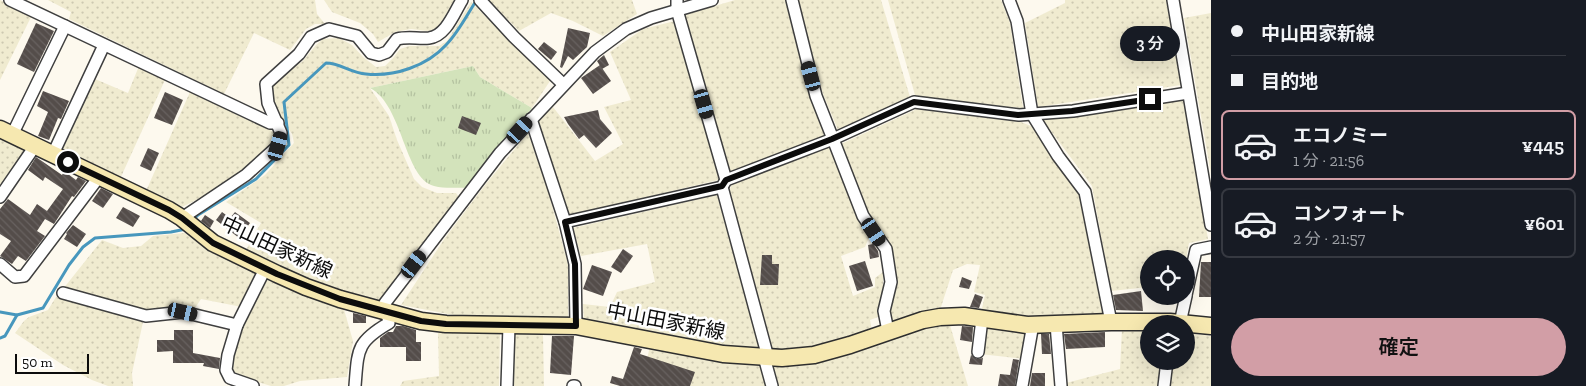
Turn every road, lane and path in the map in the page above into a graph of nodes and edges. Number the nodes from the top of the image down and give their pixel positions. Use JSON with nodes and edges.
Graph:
{"nodes":[{"id":1,"x":10,"y":0,"type":"edge"},
{"id":2,"x":462,"y":0,"type":"edge"},
{"id":3,"x":480,"y":0,"type":"edge"},
{"id":4,"x":712,"y":0,"type":"edge"},
{"id":5,"x":792,"y":0,"type":"edge"},
{"id":6,"x":1009,"y":0,"type":"edge"},
{"id":7,"x":1173,"y":0,"type":"edge"},
{"id":8,"x":677,"y":5,"type":"edge"},
{"id":9,"x":65,"y":26,"type":"junction"},
{"id":10,"x":104,"y":45,"type":"junction"},
{"id":11,"x":563,"y":84,"type":"junction"},
{"id":12,"x":1188,"y":93,"type":"junction"},
{"id":13,"x":1032,"y":114,"type":"junction"},
{"id":14,"x":531,"y":119,"type":"junction"},
{"id":15,"x":278,"y":123,"type":"junction"},
{"id":16,"x":6,"y":132,"type":"edge"},
{"id":17,"x":832,"y":139,"type":"junction"},
{"id":18,"x":35,"y":146,"type":"junction"},
{"id":19,"x":53,"y":154,"type":"junction"},
{"id":20,"x":99,"y":177,"type":"junction"},
{"id":21,"x":724,"y":183,"type":"junction"},
{"id":22,"x":0,"y":197,"type":"edge"},
{"id":23,"x":182,"y":218,"type":"junction"},
{"id":24,"x":565,"y":222,"type":"junction"},
{"id":25,"x":1211,"y":224,"type":"edge"},
{"id":26,"x":1211,"y":247,"type":"edge"},
{"id":27,"x":1195,"y":255,"type":"edge"},
{"id":28,"x":0,"y":264,"type":"edge"},
{"id":29,"x":264,"y":268,"type":"junction"},
{"id":30,"x":63,"y":293,"type":"dead end"},
{"id":31,"x":387,"y":311,"type":"junction"},
{"id":32,"x":982,"y":318,"type":"junction"},
{"id":33,"x":1111,"y":322,"type":"junction"},
{"id":34,"x":1140,"y":322,"type":"edge"},
{"id":35,"x":1033,"y":324,"type":"junction"},
{"id":36,"x":1056,"y":324,"type":"junction"},
{"id":37,"x":237,"y":325,"type":"junction"},
{"id":38,"x":1195,"y":325,"type":"edge"},
{"id":39,"x":509,"y":326,"type":"junction"},
{"id":40,"x":576,"y":326,"type":"junction"},
{"id":41,"x":1211,"y":326,"type":"edge"},
{"id":42,"x":888,"y":331,"type":"junction"},
{"id":43,"x":978,"y":352,"type":"dead end"},
{"id":44,"x":764,"y":357,"type":"junction"},
{"id":45,"x":1166,"y":370,"type":"edge"},
{"id":46,"x":253,"y":386,"type":"edge"},
{"id":47,"x":355,"y":386,"type":"edge"},
{"id":48,"x":507,"y":386,"type":"edge"},
{"id":49,"x":772,"y":386,"type":"edge"},
{"id":50,"x":1022,"y":386,"type":"edge"},
{"id":51,"x":1061,"y":386,"type":"edge"},
{"id":52,"x":1164,"y":386,"type":"edge"}],
"edges":[{"from":1,"to":9,"type":"street"},
{"from":2,"to":15,"type":"street"},
{"from":3,"to":11,"type":"street"},
{"from":4,"to":8,"type":"street"},
{"from":5,"to":17,"type":"street"},
{"from":6,"to":13,"type":"street"},
{"from":7,"to":12,"type":"street"},
{"from":8,"to":11,"type":"street"},
{"from":8,"to":21,"type":"street"},
{"from":9,"to":10,"type":"street"},
{"from":9,"to":16,"type":"street"},
{"from":10,"to":15,"type":"street"},
{"from":10,"to":19,"type":"street"},
{"from":11,"to":14,"type":"street"},
{"from":12,"to":13,"type":"street"},
{"from":12,"to":25,"type":"street"},
{"from":13,"to":17,"type":"street"},
{"from":13,"to":33,"type":"street"},
{"from":14,"to":24,"type":"street"},
{"from":14,"to":31,"type":"street"},
{"from":15,"to":23,"type":"street"},
{"from":16,"to":18,"type":"main road","name":"中山田家新線"},
{"from":17,"to":21,"type":"street"},
{"from":17,"to":42,"type":"street"},
{"from":18,"to":19,"type":"main road","name":"中山田家新線"},
{"from":18,"to":22,"type":"street"},
{"from":19,"to":20,"type":"main road","name":"中山田家新線"},
{"from":20,"to":23,"type":"main road","name":"中山田家新線"},
{"from":20,"to":28,"type":"street"},
{"from":21,"to":24,"type":"street"},
{"from":21,"to":44,"type":"street"},
{"from":23,"to":29,"type":"main road","name":"中山田家新線"},
{"from":24,"to":40,"type":"street"},
{"from":26,"to":27,"type":"street"},
{"from":29,"to":31,"type":"main road","name":"中山田家新線"},
{"from":29,"to":37,"type":"street"},
{"from":30,"to":37,"type":"street"},
{"from":31,"to":39,"type":"main road","name":"中山田家新線"},
{"from":31,"to":47,"type":"street"},
{"from":32,"to":35,"type":"main road","name":"中山田家新線"},
{"from":32,"to":42,"type":"main road","name":"中山田家新線"},
{"from":32,"to":43,"type":"street"},
{"from":33,"to":34,"type":"main road","name":"中山田家新線"},
{"from":33,"to":36,"type":"main road","name":"中山田家新線"},
{"from":35,"to":36,"type":"main road","name":"中山田家新線"},
{"from":35,"to":50,"type":"street"},
{"from":36,"to":51,"type":"street"},
{"from":37,"to":46,"type":"street"},
{"from":38,"to":41,"type":"main road","name":"中山田家新線"},
{"from":39,"to":40,"type":"main road","name":"中山田家新線"},
{"from":39,"to":48,"type":"street"},
{"from":40,"to":44,"type":"main road","name":"中山田家新線"},
{"from":42,"to":44,"type":"main road","name":"中山田家新線"},
{"from":44,"to":49,"type":"street"},
{"from":45,"to":52,"type":"street"}]}
